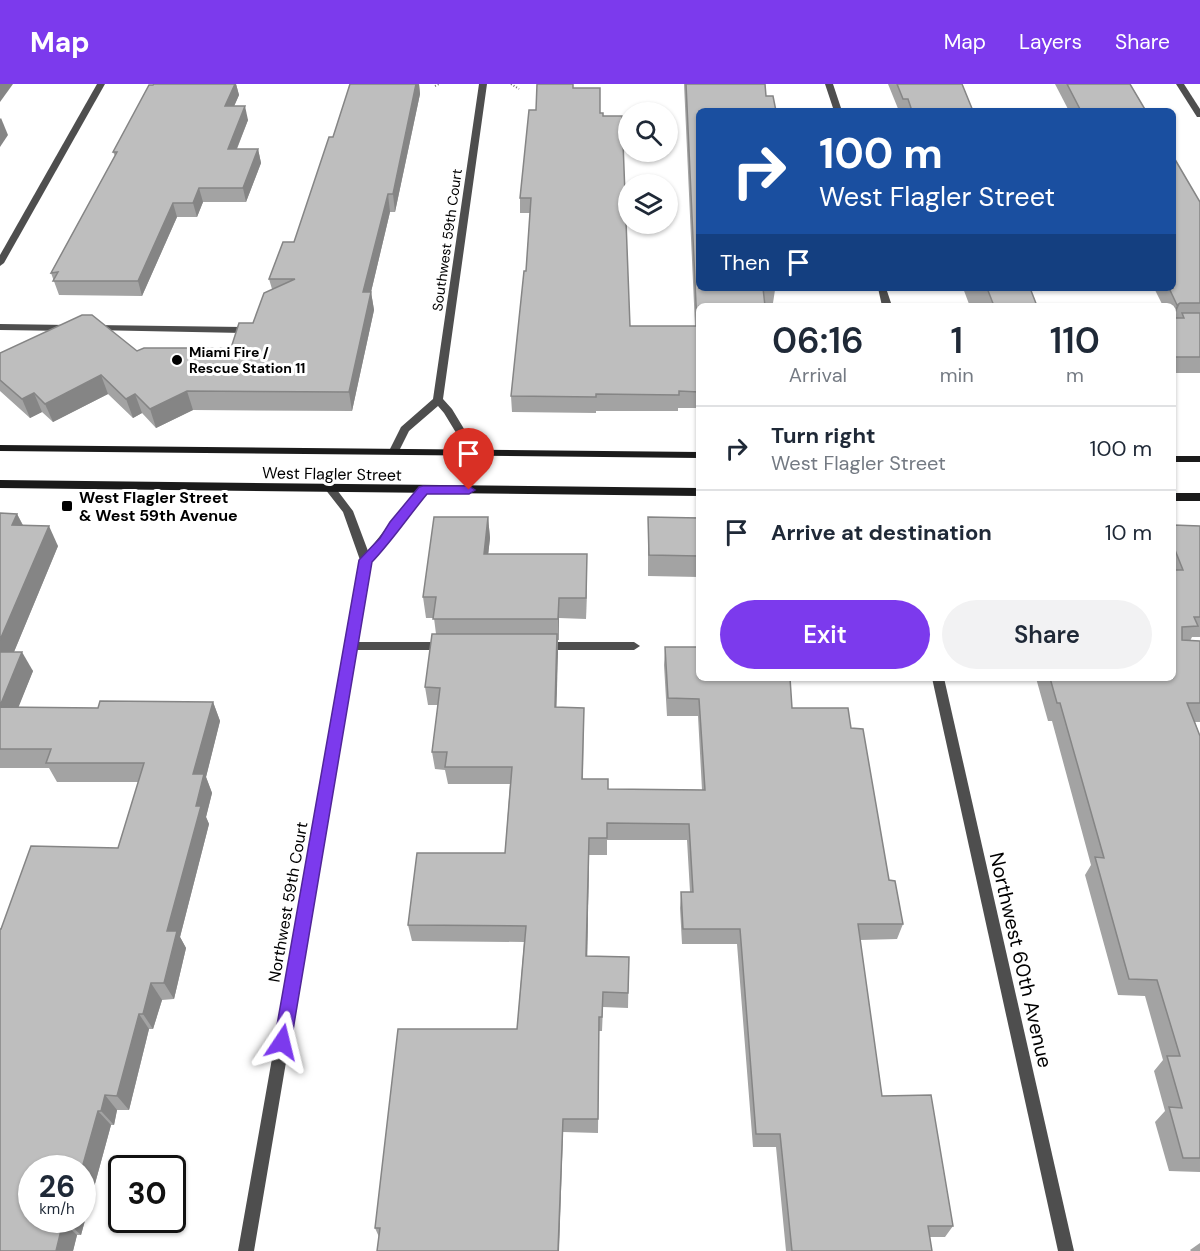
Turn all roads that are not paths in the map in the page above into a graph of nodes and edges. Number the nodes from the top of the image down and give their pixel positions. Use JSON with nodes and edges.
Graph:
{"nodes":[{"id":1,"x":101,"y":84,"type":"edge"},
{"id":2,"x":483,"y":84,"type":"edge"},
{"id":3,"x":829,"y":84,"type":"edge"},
{"id":4,"x":1180,"y":84,"type":"edge"},
{"id":5,"x":837,"y":108,"type":"edge"},
{"id":6,"x":1200,"y":115,"type":"edge"},
{"id":7,"x":0,"y":263,"type":"edge"},
{"id":8,"x":0,"y":327,"type":"edge"},
{"id":9,"x":243,"y":330,"type":"edge"},
{"id":10,"x":438,"y":400,"type":"junction"},
{"id":11,"x":0,"y":448,"type":"edge"},
{"id":12,"x":393,"y":452,"type":"junction"},
{"id":13,"x":473,"y":452,"type":"junction"},
{"id":14,"x":696,"y":455,"type":"edge"},
{"id":15,"x":1176,"y":459,"type":"edge"},
{"id":16,"x":1200,"y":459,"type":"edge"},
{"id":17,"x":0,"y":484,"type":"edge"},
{"id":18,"x":330,"y":489,"type":"junction"},
{"id":19,"x":423,"y":490,"type":"junction"},
{"id":20,"x":696,"y":492,"type":"edge"},
{"id":21,"x":1176,"y":497,"type":"edge"},
{"id":22,"x":1200,"y":497,"type":"edge"},
{"id":23,"x":366,"y":560,"type":"junction"},
{"id":24,"x":351,"y":646,"type":"junction"},
{"id":25,"x":454,"y":646,"type":"edge"},
{"id":26,"x":526,"y":646,"type":"edge"},
{"id":27,"x":634,"y":646,"type":"dead end"},
{"id":28,"x":939,"y":681,"type":"edge"},
{"id":29,"x":246,"y":1251,"type":"edge"},
{"id":30,"x":1066,"y":1251,"type":"edge"}],
"edges":[{"from":1,"to":7,"type":"street"},
{"from":2,"to":10,"type":"street","name":"Southwest 59th Court"},
{"from":3,"to":5,"type":"street"},
{"from":4,"to":6,"type":"street"},
{"from":8,"to":9,"type":"street"},
{"from":10,"to":12,"type":"street"},
{"from":10,"to":13,"type":"street"},
{"from":11,"to":12,"type":"main road","name":"West Flagler Street"},
{"from":12,"to":13,"type":"main road","name":"West Flagler Street"},
{"from":13,"to":14,"type":"main road","name":"West Flagler Street"},
{"from":15,"to":16,"type":"main road"},
{"from":17,"to":18,"type":"main road","name":"West Flagler Street"},
{"from":18,"to":19,"type":"main road","name":"West Flagler Street"},
{"from":18,"to":23,"type":"street"},
{"from":19,"to":20,"type":"main road","name":"West Flagler Street"},
{"from":19,"to":23,"type":"street"},
{"from":21,"to":22,"type":"main road"},
{"from":23,"to":24,"type":"street","name":"Northwest 59th Court"},
{"from":24,"to":25,"type":"street"},
{"from":24,"to":29,"type":"street","name":"Northwest 59th Court"},
{"from":26,"to":27,"type":"street"},
{"from":28,"to":30,"type":"street","name":"Northwest 60th Avenue"}]}
